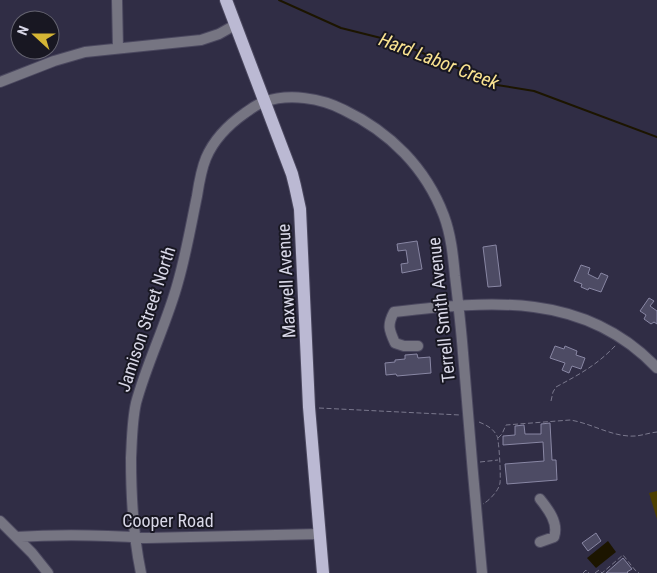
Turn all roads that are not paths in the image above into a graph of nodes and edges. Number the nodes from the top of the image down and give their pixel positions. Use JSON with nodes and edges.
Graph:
{"nodes":[{"id":1,"x":117,"y":0,"type":"edge"},
{"id":2,"x":226,"y":0,"type":"edge"},
{"id":3,"x":235,"y":25,"type":"junction"},
{"id":4,"x":118,"y":48,"type":"junction"},
{"id":5,"x":0,"y":82,"type":"edge"},
{"id":6,"x":264,"y":102,"type":"junction"},
{"id":7,"x":459,"y":306,"type":"junction"},
{"id":8,"x":418,"y":346,"type":"dead end"},
{"id":9,"x":657,"y":368,"type":"edge"},
{"id":10,"x":540,"y":499,"type":"dead end"},
{"id":11,"x":0,"y":521,"type":"edge"},
{"id":12,"x":319,"y":534,"type":"junction"},
{"id":13,"x":16,"y":537,"type":"junction"},
{"id":14,"x":136,"y":537,"type":"junction"},
{"id":15,"x":540,"y":542,"type":"dead end"},
{"id":16,"x":48,"y":573,"type":"edge"},
{"id":17,"x":141,"y":573,"type":"edge"},
{"id":18,"x":323,"y":573,"type":"edge"},
{"id":19,"x":482,"y":573,"type":"edge"}],
"edges":[{"from":1,"to":4,"type":"street"},
{"from":2,"to":3,"type":"main road","name":"Maxwell Avenue"},
{"from":3,"to":4,"type":"street"},
{"from":3,"to":6,"type":"main road","name":"Maxwell Avenue"},
{"from":4,"to":5,"type":"street"},
{"from":6,"to":7,"type":"street","name":"Terrell Smith Avenue"},
{"from":6,"to":12,"type":"main road","name":"Maxwell Avenue"},
{"from":6,"to":14,"type":"street","name":"Jamison Street North"},
{"from":7,"to":8,"type":"street"},
{"from":7,"to":9,"type":"street"},
{"from":7,"to":19,"type":"street","name":"Terrell Smith Avenue"},
{"from":10,"to":15,"type":"street"},
{"from":11,"to":13,"type":"street"},
{"from":12,"to":14,"type":"street","name":"Cooper Road"},
{"from":12,"to":18,"type":"main road","name":"Maxwell Avenue"},
{"from":13,"to":14,"type":"street","name":"Cooper Road"},
{"from":13,"to":16,"type":"street"},
{"from":14,"to":17,"type":"street","name":"Jamison Street North"}]}
